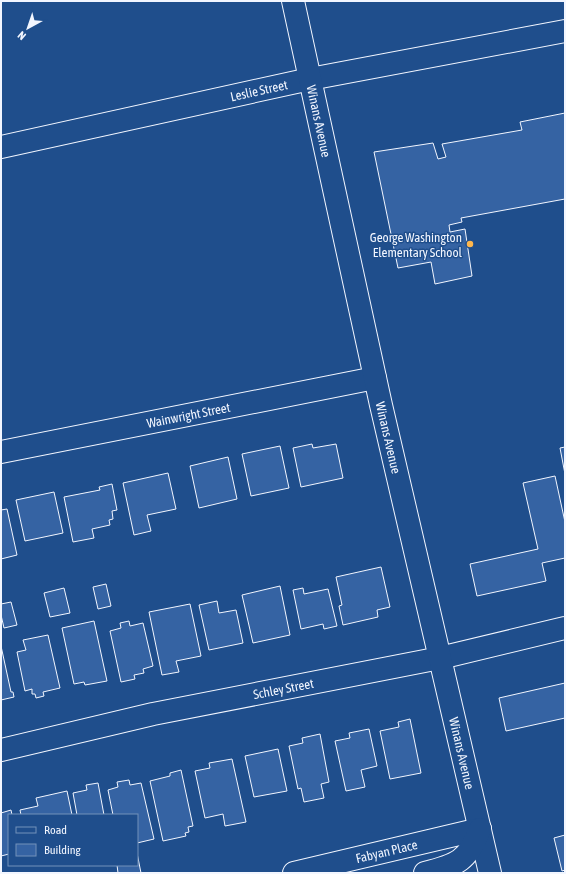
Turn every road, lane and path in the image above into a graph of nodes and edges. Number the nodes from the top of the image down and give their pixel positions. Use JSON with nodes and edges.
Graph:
{"nodes":[{"id":1,"x":293,"y":1,"type":"edge"},
{"id":2,"x":565,"y":31,"type":"edge"},
{"id":3,"x":310,"y":79,"type":"junction"},
{"id":4,"x":1,"y":147,"type":"edge"},
{"id":5,"x":375,"y":378,"type":"junction"},
{"id":6,"x":1,"y":452,"type":"edge"},
{"id":7,"x":565,"y":628,"type":"edge"},
{"id":8,"x":440,"y":658,"type":"junction"},
{"id":9,"x":1,"y":750,"type":"edge"},
{"id":10,"x":480,"y":829,"type":"junction"},
{"id":11,"x":294,"y":873,"type":"edge"},
{"id":12,"x":425,"y":873,"type":"edge"},
{"id":13,"x":490,"y":873,"type":"edge"}],
"edges":[{"from":1,"to":3,"type":"main road","name":"Winans Avenue"},
{"from":2,"to":3,"type":"main road","name":"Leslie Street"},
{"from":3,"to":4,"type":"main road","name":"Leslie Street"},
{"from":3,"to":5,"type":"main road","name":"Winans Avenue"},
{"from":5,"to":6,"type":"main road","name":"Wainwright Street"},
{"from":5,"to":8,"type":"main road","name":"Winans Avenue"},
{"from":7,"to":8,"type":"main road","name":"Schley Street"},
{"from":8,"to":9,"type":"main road","name":"Schley Street"},
{"from":8,"to":10,"type":"main road","name":"Winans Avenue"},
{"from":10,"to":11,"type":"main road","name":"Fabyan Place"},
{"from":10,"to":12,"type":"main road"},
{"from":10,"to":13,"type":"main road","name":"Winans Avenue"}]}
